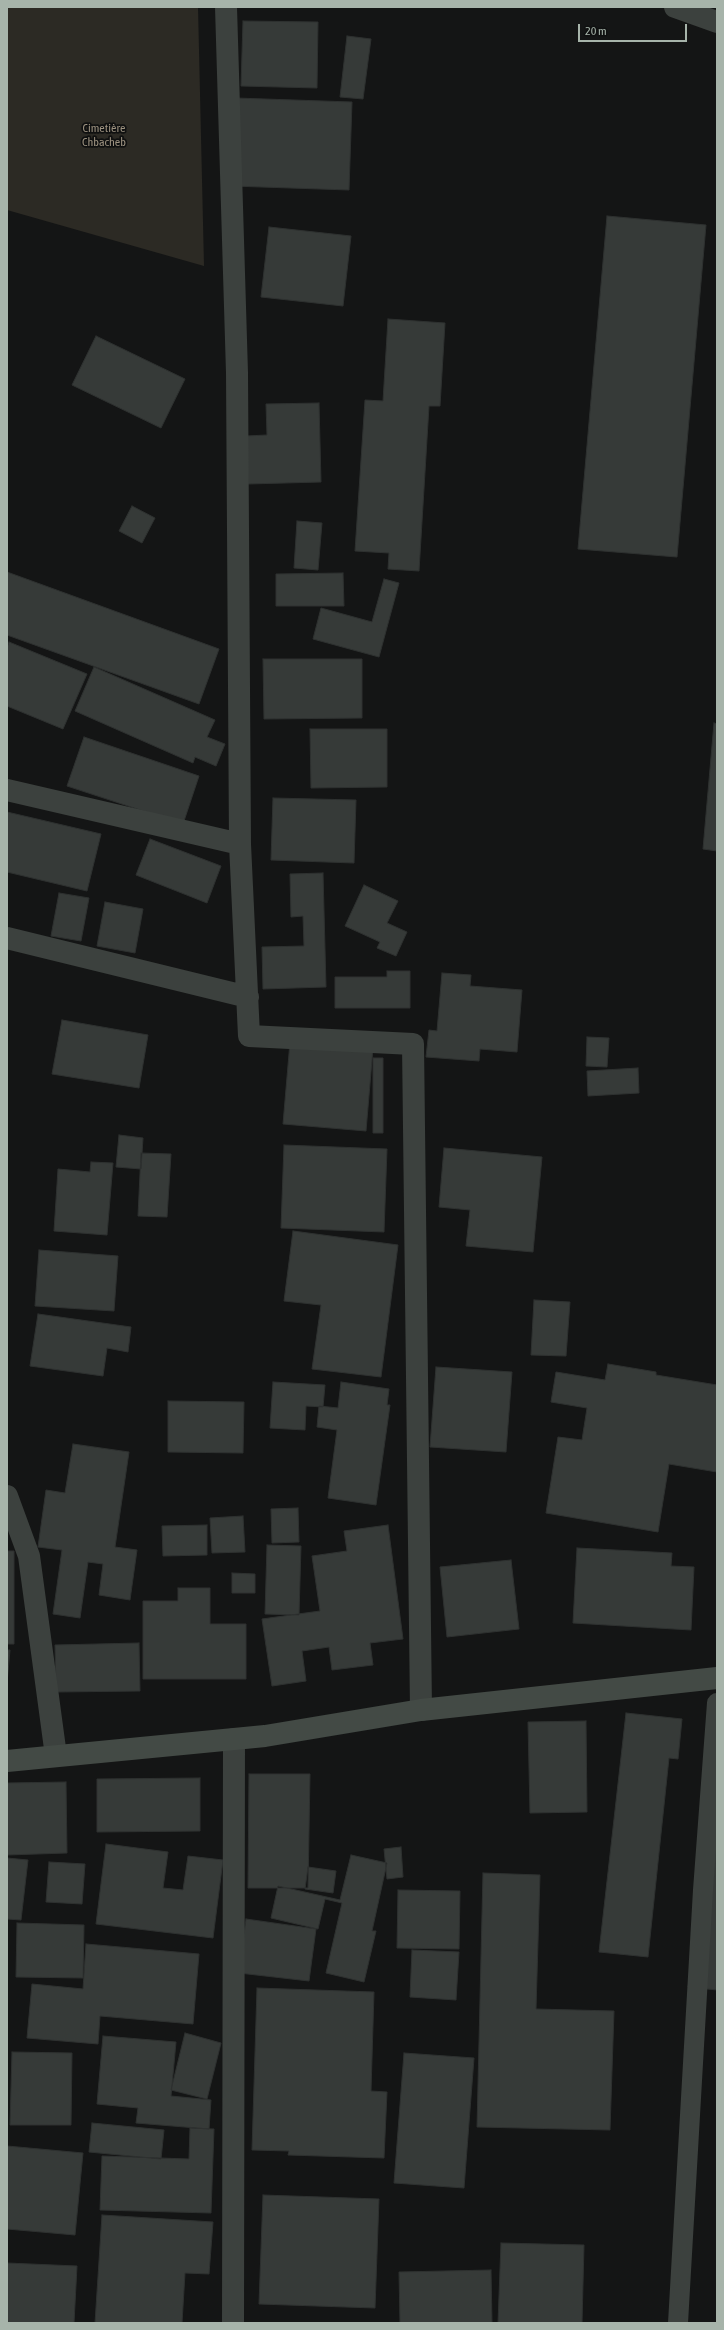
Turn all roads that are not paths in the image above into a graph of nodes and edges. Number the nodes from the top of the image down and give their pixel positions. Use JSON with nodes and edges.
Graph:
{"nodes":[{"id":1,"x":226,"y":7,"type":"edge"},
{"id":2,"x":675,"y":7,"type":"edge"},
{"id":3,"x":717,"y":22,"type":"edge"},
{"id":4,"x":7,"y":790,"type":"edge"},
{"id":5,"x":240,"y":844,"type":"junction"},
{"id":6,"x":7,"y":938,"type":"edge"},
{"id":7,"x":248,"y":998,"type":"junction"},
{"id":8,"x":7,"y":1496,"type":"edge"},
{"id":9,"x":717,"y":1678,"type":"edge"},
{"id":10,"x":717,"y":1703,"type":"edge"},
{"id":11,"x":422,"y":1710,"type":"junction"},
{"id":12,"x":234,"y":1739,"type":"junction"},
{"id":13,"x":56,"y":1756,"type":"junction"},
{"id":14,"x":7,"y":1761,"type":"edge"},
{"id":15,"x":233,"y":2323,"type":"edge"},
{"id":16,"x":678,"y":2323,"type":"edge"}],
"edges":[{"from":1,"to":5,"type":"street"},
{"from":2,"to":3,"type":"street"},
{"from":4,"to":5,"type":"street"},
{"from":5,"to":7,"type":"street"},
{"from":6,"to":7,"type":"street"},
{"from":7,"to":11,"type":"street"},
{"from":8,"to":13,"type":"street"},
{"from":9,"to":11,"type":"main road"},
{"from":10,"to":16,"type":"lane"},
{"from":11,"to":12,"type":"main road"},
{"from":12,"to":13,"type":"main road"},
{"from":12,"to":15,"type":"street"},
{"from":13,"to":14,"type":"main road"}]}
